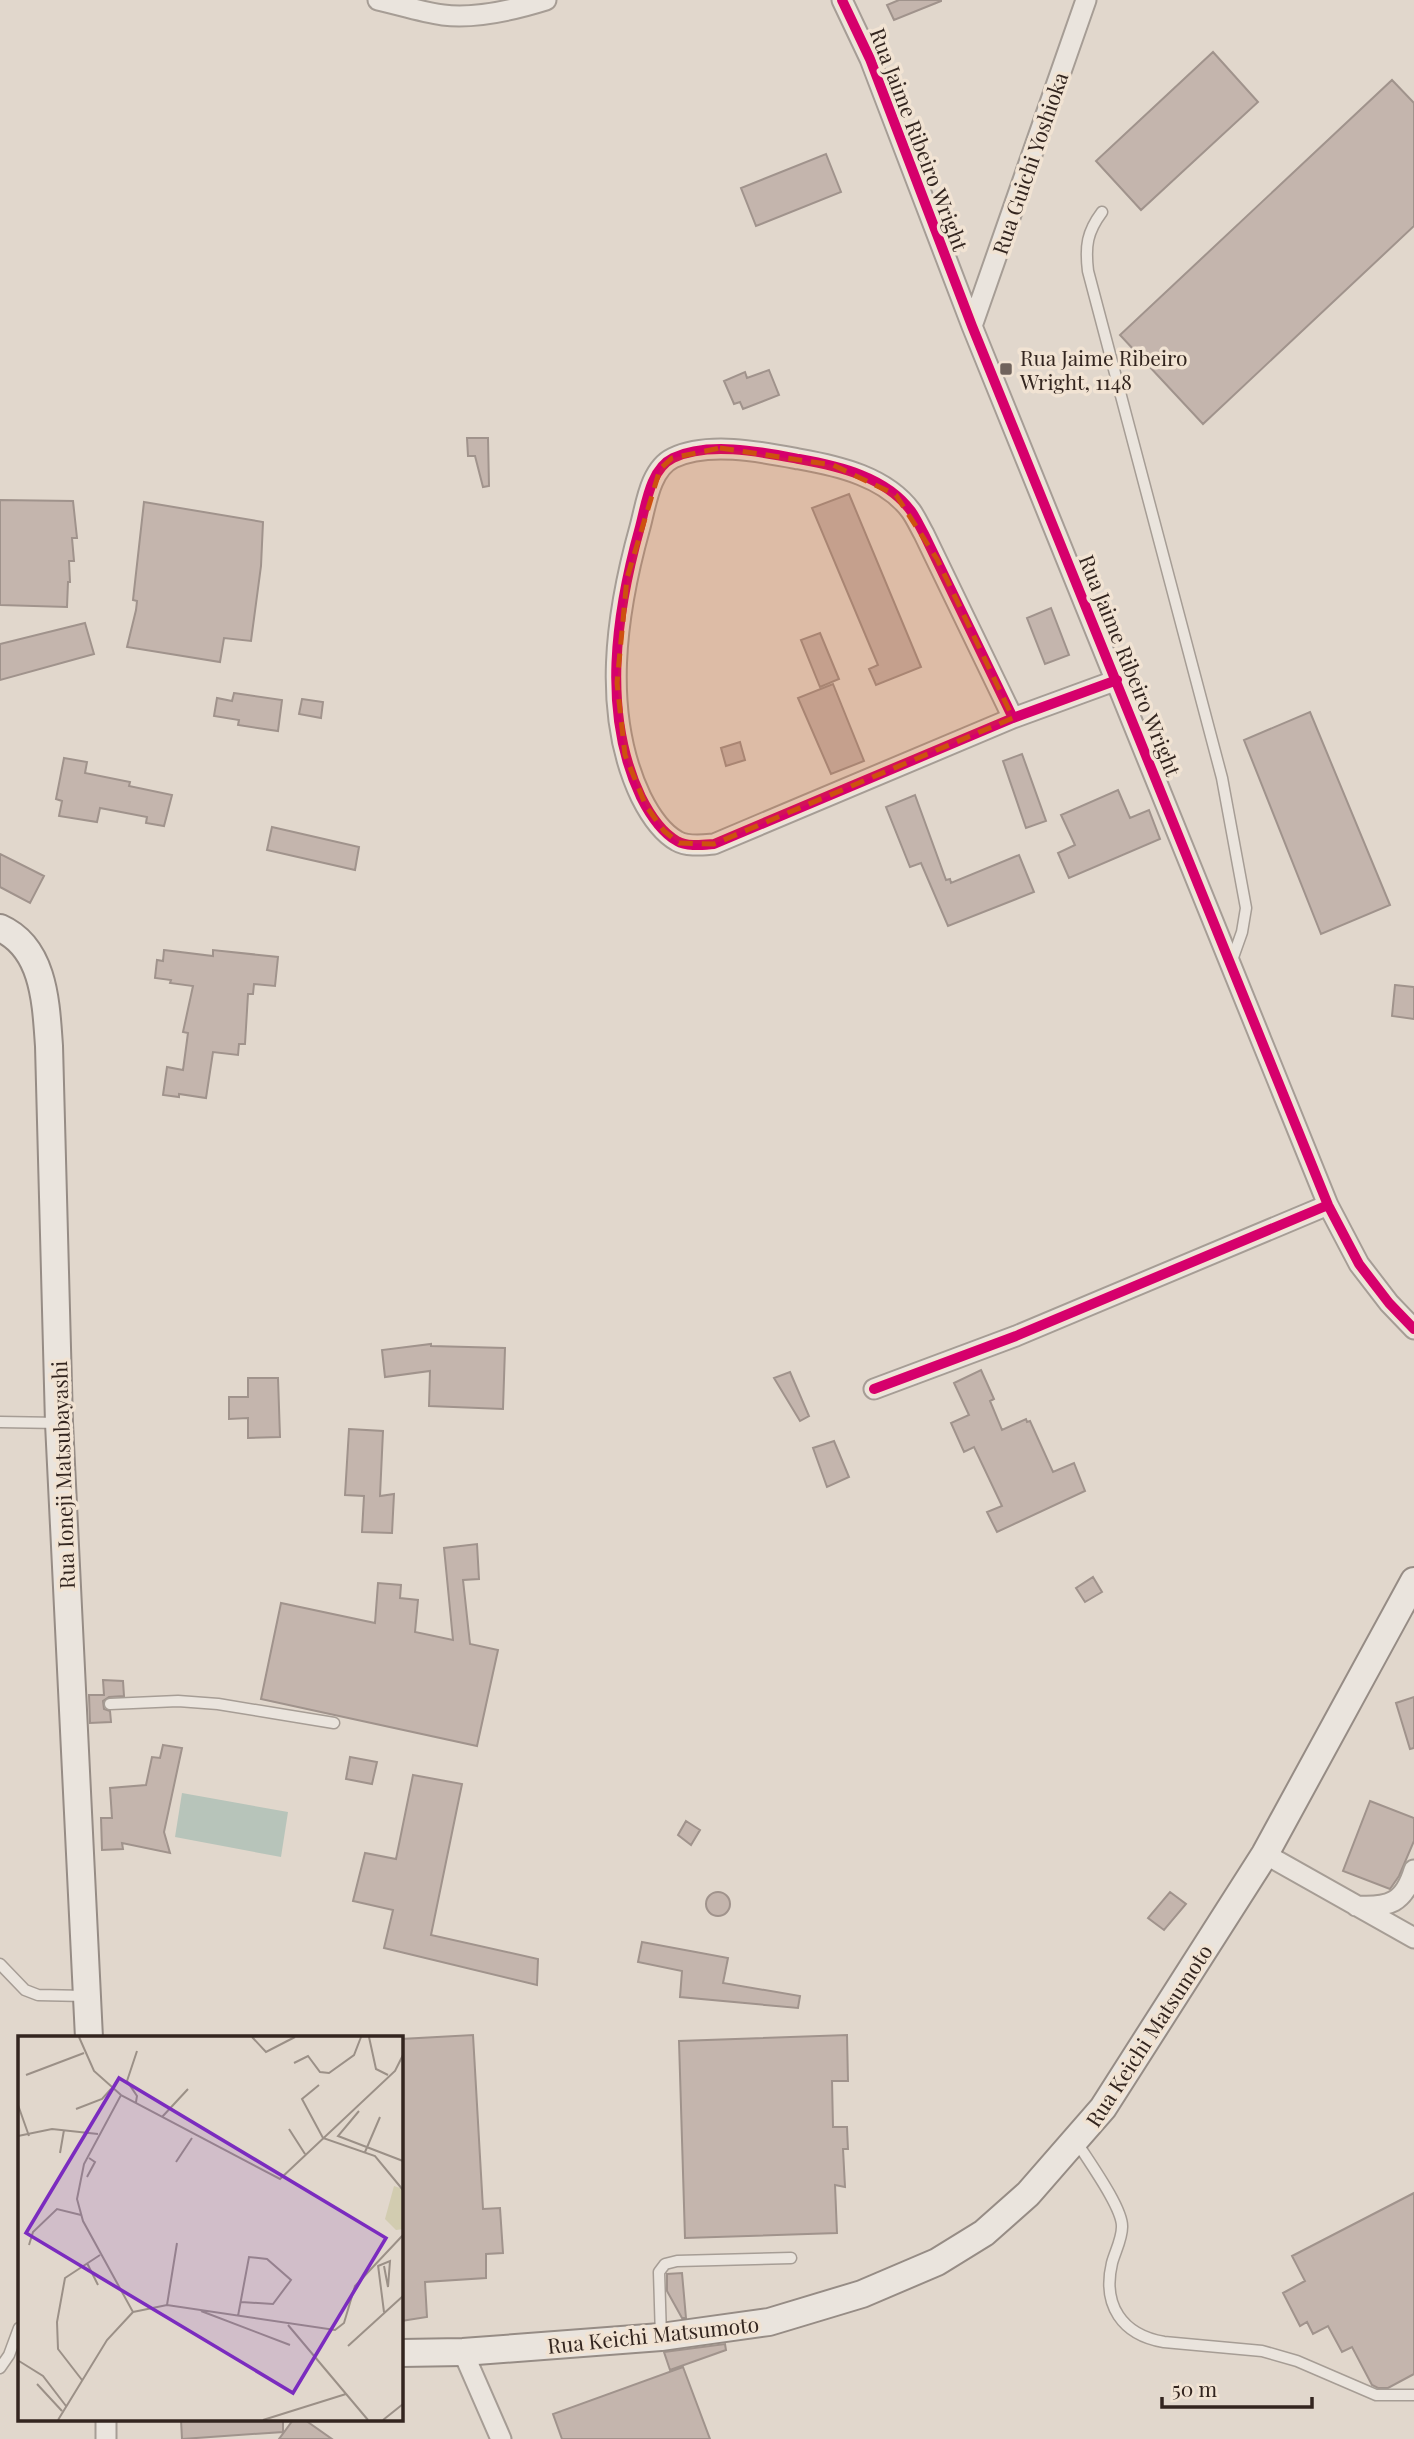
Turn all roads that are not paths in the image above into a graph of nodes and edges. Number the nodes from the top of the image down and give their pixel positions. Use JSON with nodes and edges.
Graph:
{"nodes":[{"id":1,"x":379,"y":0,"type":"edge"},
{"id":2,"x":546,"y":0,"type":"edge"},
{"id":3,"x":842,"y":0,"type":"edge"},
{"id":4,"x":1086,"y":0,"type":"edge"},
{"id":5,"x":1102,"y":212,"type":"dead end"},
{"id":6,"x":972,"y":326,"type":"junction"},
{"id":7,"x":1117,"y":680,"type":"junction"},
{"id":8,"x":1013,"y":719,"type":"junction"},
{"id":9,"x":0,"y":928,"type":"edge"},
{"id":10,"x":1231,"y":963,"type":"junction"},
{"id":11,"x":1328,"y":1205,"type":"junction"},
{"id":12,"x":1414,"y":1328,"type":"edge"},
{"id":13,"x":874,"y":1389,"type":"dead end"},
{"id":14,"x":0,"y":1422,"type":"edge"},
{"id":15,"x":59,"y":1423,"type":"junction"},
{"id":16,"x":1414,"y":1581,"type":"edge"},
{"id":17,"x":110,"y":1704,"type":"dead end"},
{"id":18,"x":334,"y":1723,"type":"dead end"},
{"id":19,"x":1265,"y":1854,"type":"junction"},
{"id":20,"x":1414,"y":1870,"type":"edge"},
{"id":21,"x":1355,"y":1906,"type":"junction"},
{"id":22,"x":1414,"y":1938,"type":"edge"},
{"id":23,"x":0,"y":1964,"type":"edge"},
{"id":24,"x":86,"y":1996,"type":"junction"},
{"id":25,"x":89,"y":2036,"type":"edge"},
{"id":26,"x":1076,"y":2141,"type":"junction"},
{"id":27,"x":791,"y":2258,"type":"dead end"},
{"id":28,"x":18,"y":2331,"type":"edge"},
{"id":29,"x":661,"y":2337,"type":"junction"},
{"id":30,"x":463,"y":2352,"type":"junction"},
{"id":31,"x":402,"y":2353,"type":"edge"},
{"id":32,"x":0,"y":2368,"type":"edge"},
{"id":33,"x":1414,"y":2395,"type":"edge"},
{"id":34,"x":501,"y":2439,"type":"edge"}],
"edges":[{"from":1,"to":2,"type":"street"},
{"from":3,"to":6,"type":"street","name":"Rua Jaime Ribeiro Wright"},
{"from":4,"to":6,"type":"street","name":"Rua Guichi Yoshioka"},
{"from":5,"to":10,"type":"lane"},
{"from":6,"to":7,"type":"street","name":"Rua Jaime Ribeiro Wright"},
{"from":7,"to":8,"type":"street"},
{"from":7,"to":10,"type":"street","name":"Rua Jaime Ribeiro Wright"},
{"from":8,"to":8,"type":"street"},
{"from":9,"to":15,"type":"main road","name":"Rua Ioneji Matsubayashi"},
{"from":10,"to":11,"type":"street","name":"Rua Jaime Ribeiro Wright"},
{"from":11,"to":12,"type":"street","name":"Rua Jaime Ribeiro Wright"},
{"from":11,"to":13,"type":"street"},
{"from":14,"to":15,"type":"lane"},
{"from":15,"to":24,"type":"main road","name":"Rua Ioneji Matsubayashi"},
{"from":16,"to":19,"type":"main road","name":"Rua Keichi Matsumoto"},
{"from":17,"to":18,"type":"lane"},
{"from":19,"to":21,"type":"street"},
{"from":19,"to":26,"type":"main road","name":"Rua Keichi Matsumoto"},
{"from":20,"to":21,"type":"street"},
{"from":21,"to":22,"type":"street"},
{"from":23,"to":24,"type":"lane"},
{"from":24,"to":25,"type":"main road","name":"Rua Ioneji Matsubayashi"},
{"from":26,"to":29,"type":"main road","name":"Rua Keichi Matsumoto"},
{"from":26,"to":33,"type":"lane"},
{"from":27,"to":29,"type":"lane"},
{"from":28,"to":32,"type":"lane"},
{"from":29,"to":30,"type":"main road","name":"Rua Keichi Matsumoto"},
{"from":30,"to":31,"type":"main road","name":"Rua Keichi Matsumoto"},
{"from":30,"to":34,"type":"street"}]}
